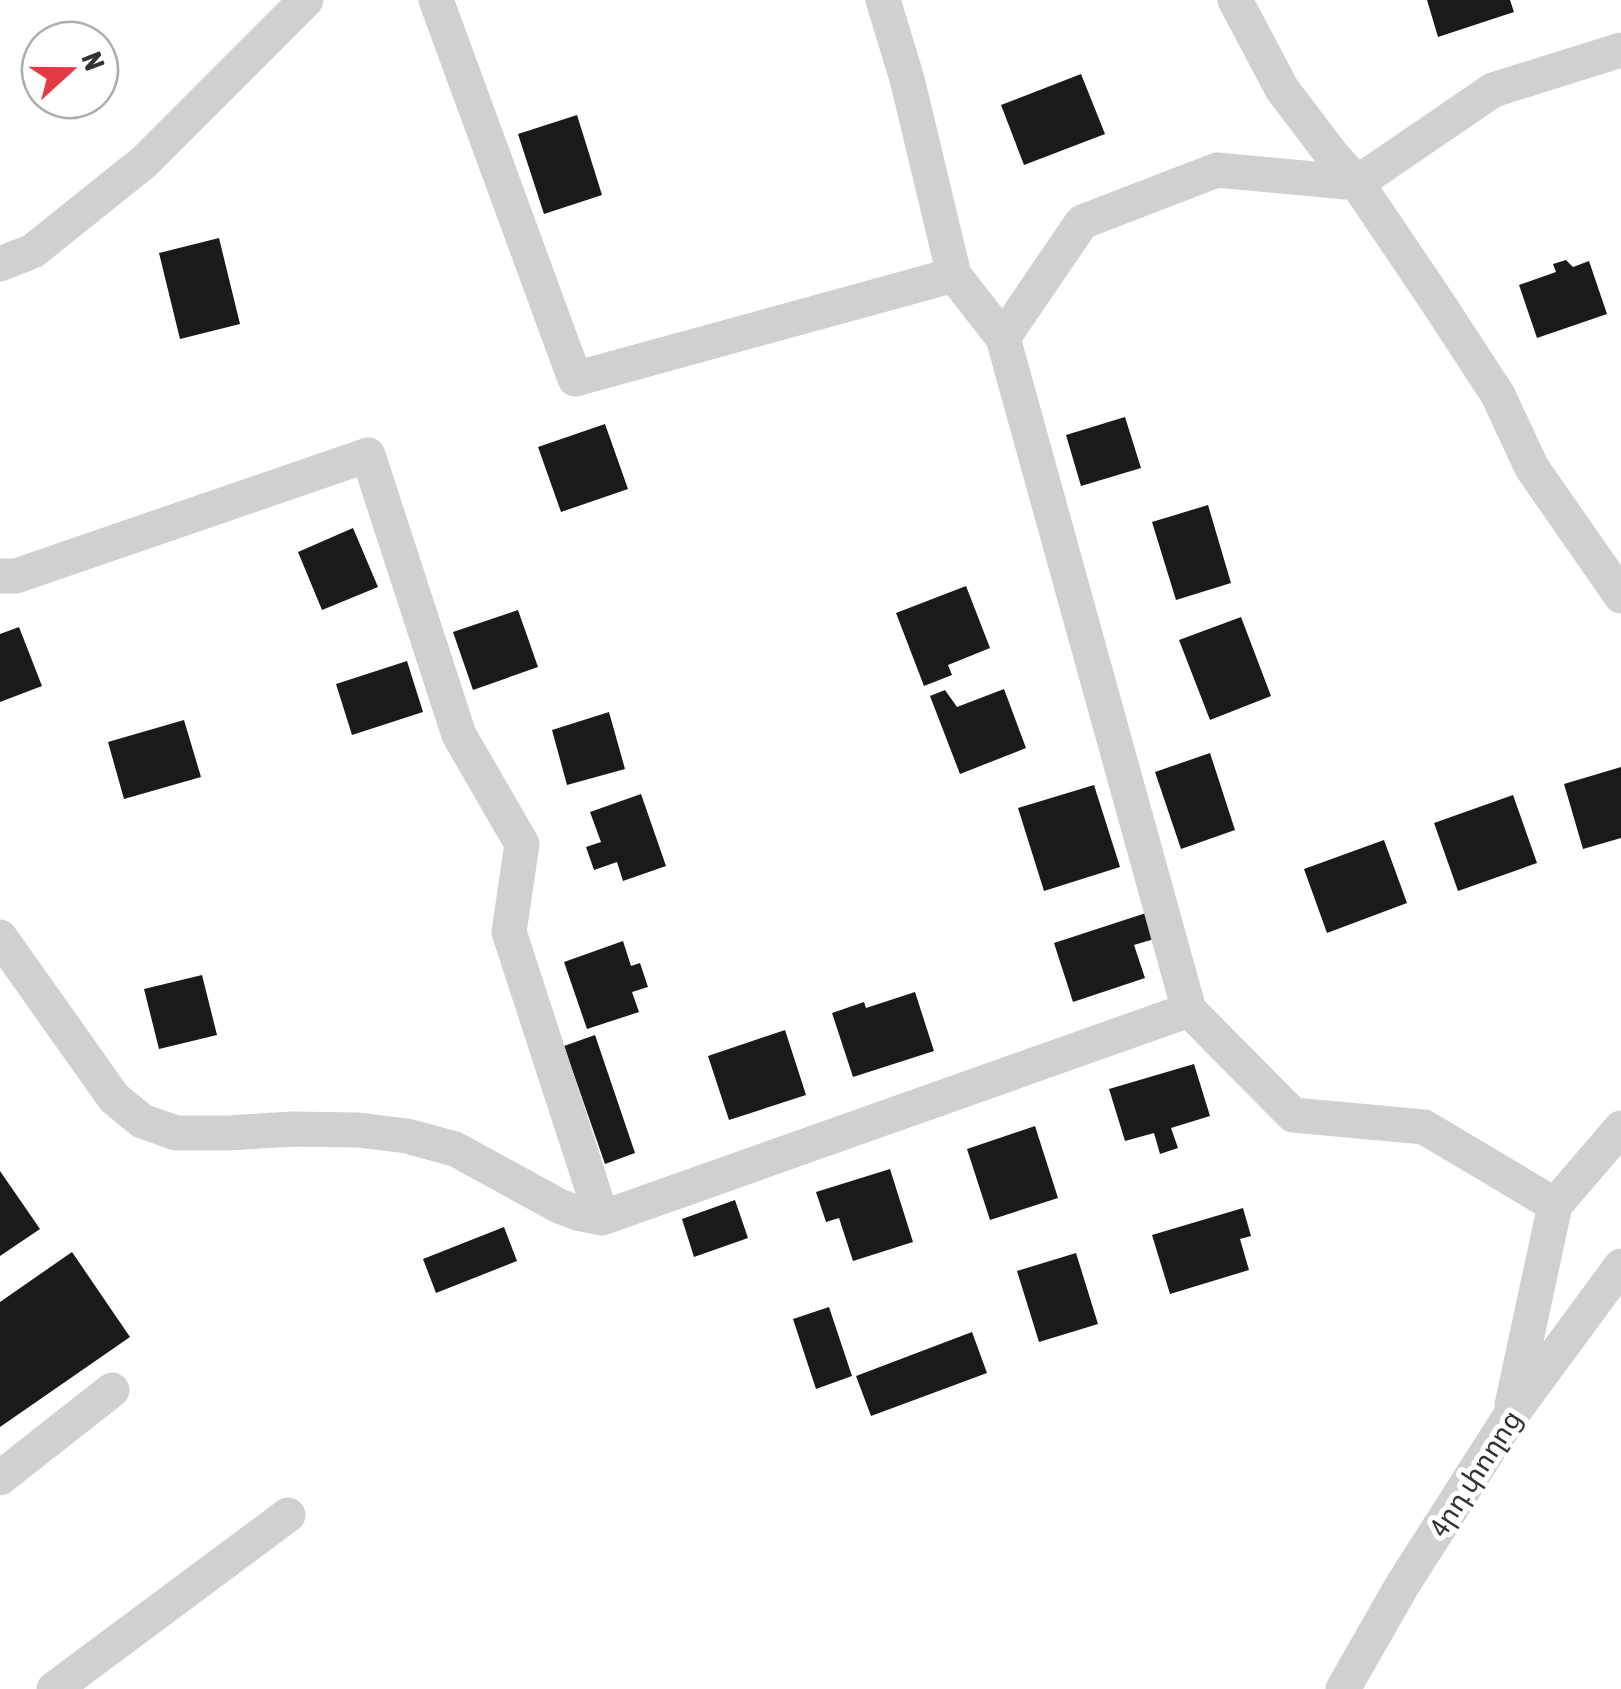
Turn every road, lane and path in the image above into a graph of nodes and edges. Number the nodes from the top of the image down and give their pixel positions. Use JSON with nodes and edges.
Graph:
{"nodes":[{"id":1,"x":306,"y":0,"type":"edge"},
{"id":2,"x":436,"y":0,"type":"edge"},
{"id":3,"x":884,"y":0,"type":"edge"},
{"id":4,"x":1235,"y":0,"type":"edge"},
{"id":5,"x":1621,"y":50,"type":"edge"},
{"id":6,"x":1357,"y":183,"type":"junction"},
{"id":7,"x":0,"y":264,"type":"edge"},
{"id":8,"x":954,"y":275,"type":"junction"},
{"id":9,"x":1004,"y":338,"type":"junction"},
{"id":10,"x":0,"y":576,"type":"edge"},
{"id":11,"x":1621,"y":596,"type":"edge"},
{"id":12,"x":0,"y":937,"type":"edge"},
{"id":13,"x":1189,"y":1010,"type":"junction"},
{"id":14,"x":1621,"y":1128,"type":"edge"},
{"id":15,"x":1555,"y":1205,"type":"junction"},
{"id":16,"x":602,"y":1218,"type":"junction"},
{"id":17,"x":1621,"y":1266,"type":"edge"},
{"id":18,"x":112,"y":1390,"type":"dead end"},
{"id":19,"x":1509,"y":1418,"type":"junction"},
{"id":20,"x":0,"y":1478,"type":"edge"},
{"id":21,"x":288,"y":1516,"type":"dead end"},
{"id":22,"x":54,"y":1689,"type":"edge"},
{"id":23,"x":1342,"y":1689,"type":"edge"}],
"edges":[{"from":1,"to":7,"type":"street"},
{"from":2,"to":8,"type":"street"},
{"from":3,"to":8,"type":"street"},
{"from":4,"to":6,"type":"street"},
{"from":5,"to":6,"type":"street"},
{"from":6,"to":9,"type":"street"},
{"from":6,"to":11,"type":"street"},
{"from":8,"to":9,"type":"street"},
{"from":9,"to":13,"type":"street"},
{"from":10,"to":16,"type":"street"},
{"from":12,"to":16,"type":"street"},
{"from":13,"to":15,"type":"street"},
{"from":13,"to":16,"type":"street"},
{"from":14,"to":15,"type":"street"},
{"from":15,"to":19,"type":"street"},
{"from":17,"to":19,"type":"street","name":"4րդ փողոց"},
{"from":18,"to":20,"type":"street"},
{"from":19,"to":23,"type":"street","name":"4րդ փողոց"},
{"from":21,"to":22,"type":"street"}]}
